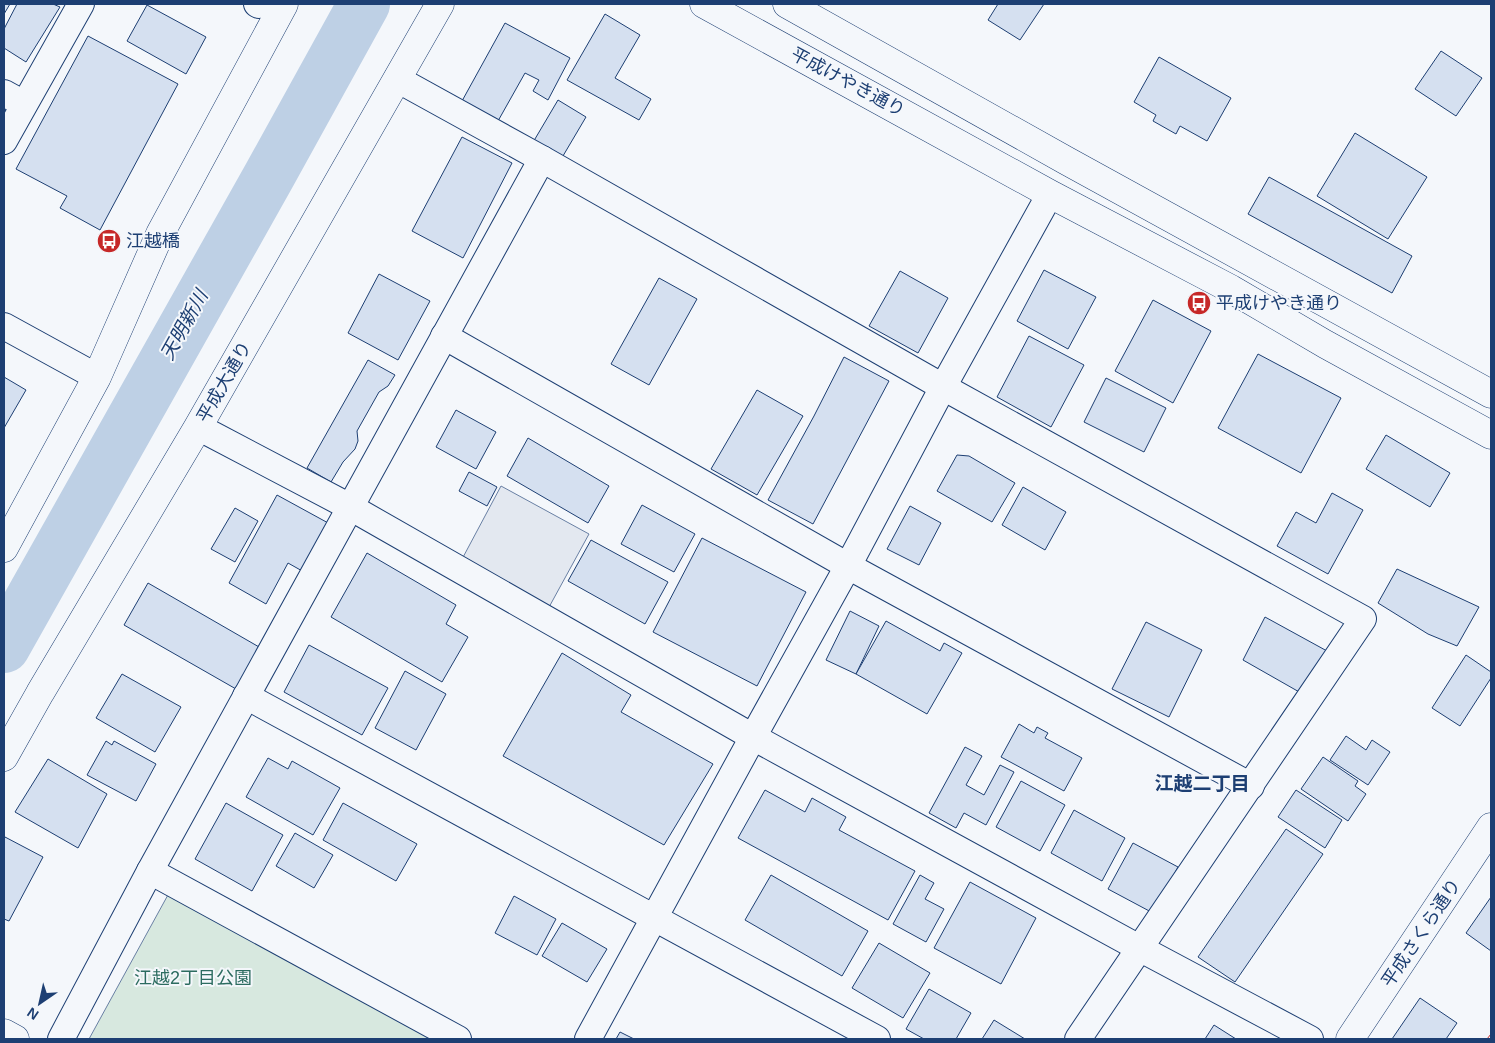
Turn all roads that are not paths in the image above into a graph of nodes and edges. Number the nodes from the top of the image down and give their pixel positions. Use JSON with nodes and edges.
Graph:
{"nodes":[{"id":1,"x":81,"y":4,"type":"edge"},
{"id":2,"x":266,"y":4,"type":"edge"},
{"id":3,"x":440,"y":4,"type":"edge"},
{"id":4,"x":704,"y":4,"type":"edge"},
{"id":5,"x":787,"y":4,"type":"edge"},
{"id":6,"x":397,"y":79,"type":"junction"},
{"id":7,"x":14,"y":98,"type":"edge"},
{"id":8,"x":4,"y":141,"type":"edge"},
{"id":9,"x":542,"y":159,"type":"junction"},
{"id":10,"x":1050,"y":194,"type":"junction"},
{"id":11,"x":4,"y":326,"type":"edge"},
{"id":12,"x":444,"y":336,"type":"junction"},
{"id":13,"x":97,"y":377,"type":"junction"},
{"id":14,"x":943,"y":387,"type":"junction"},
{"id":15,"x":1491,"y":394,"type":"edge"},
{"id":16,"x":198,"y":427,"type":"junction"},
{"id":17,"x":1491,"y":435,"type":"edge"},
{"id":18,"x":350,"y":507,"type":"junction"},
{"id":19,"x":4,"y":548,"type":"edge"},
{"id":20,"x":848,"y":566,"type":"junction"},
{"id":21,"x":246,"y":696,"type":"junction"},
{"id":22,"x":753,"y":737,"type":"junction"},
{"id":23,"x":4,"y":757,"type":"edge"},
{"id":24,"x":1251,"y":786,"type":"junction"},
{"id":25,"x":1491,"y":826,"type":"edge"},
{"id":26,"x":150,"y":871,"type":"junction"},
{"id":27,"x":654,"y":918,"type":"junction"},
{"id":28,"x":1141,"y":949,"type":"junction"},
{"id":29,"x":4,"y":1033,"type":"edge"},
{"id":30,"x":15,"y":1039,"type":"edge"},
{"id":31,"x":61,"y":1039,"type":"edge"},
{"id":32,"x":458,"y":1039,"type":"edge"},
{"id":33,"x":588,"y":1039,"type":"edge"},
{"id":34,"x":877,"y":1039,"type":"edge"},
{"id":35,"x":1078,"y":1039,"type":"edge"},
{"id":36,"x":1310,"y":1039,"type":"edge"},
{"id":37,"x":1350,"y":1039,"type":"edge"}],
"edges":[{"from":1,"to":7,"type":"street"},
{"from":2,"to":13,"type":"street"},
{"from":3,"to":6,"type":"street","name":"平成大通り"},
{"from":4,"to":10,"type":"street","name":"平成けやき通り"},
{"from":5,"to":15,"type":"street","name":"平成けやき通り"},
{"from":6,"to":9,"type":"street"},
{"from":6,"to":16,"type":"street","name":"平成大通り"},
{"from":7,"to":8,"type":"street"},
{"from":9,"to":12,"type":"street"},
{"from":9,"to":14,"type":"street"},
{"from":10,"to":14,"type":"street"},
{"from":10,"to":17,"type":"street","name":"平成けやき通り"},
{"from":11,"to":13,"type":"street"},
{"from":12,"to":18,"type":"street"},
{"from":12,"to":20,"type":"street"},
{"from":13,"to":19,"type":"street"},
{"from":14,"to":20,"type":"street"},
{"from":14,"to":24,"type":"street"},
{"from":16,"to":18,"type":"street"},
{"from":16,"to":23,"type":"street","name":"平成大通り"},
{"from":18,"to":21,"type":"street"},
{"from":18,"to":22,"type":"street"},
{"from":20,"to":22,"type":"street"},
{"from":20,"to":24,"type":"street"},
{"from":21,"to":26,"type":"street"},
{"from":21,"to":27,"type":"street"},
{"from":22,"to":27,"type":"street"},
{"from":22,"to":28,"type":"street"},
{"from":24,"to":28,"type":"street"},
{"from":25,"to":37,"type":"street","name":"平成さくら通り"},
{"from":26,"to":31,"type":"street"},
{"from":26,"to":32,"type":"street"},
{"from":27,"to":33,"type":"street"},
{"from":27,"to":34,"type":"street"},
{"from":28,"to":35,"type":"street"},
{"from":28,"to":36,"type":"street"},
{"from":29,"to":30,"type":"street"}]}
